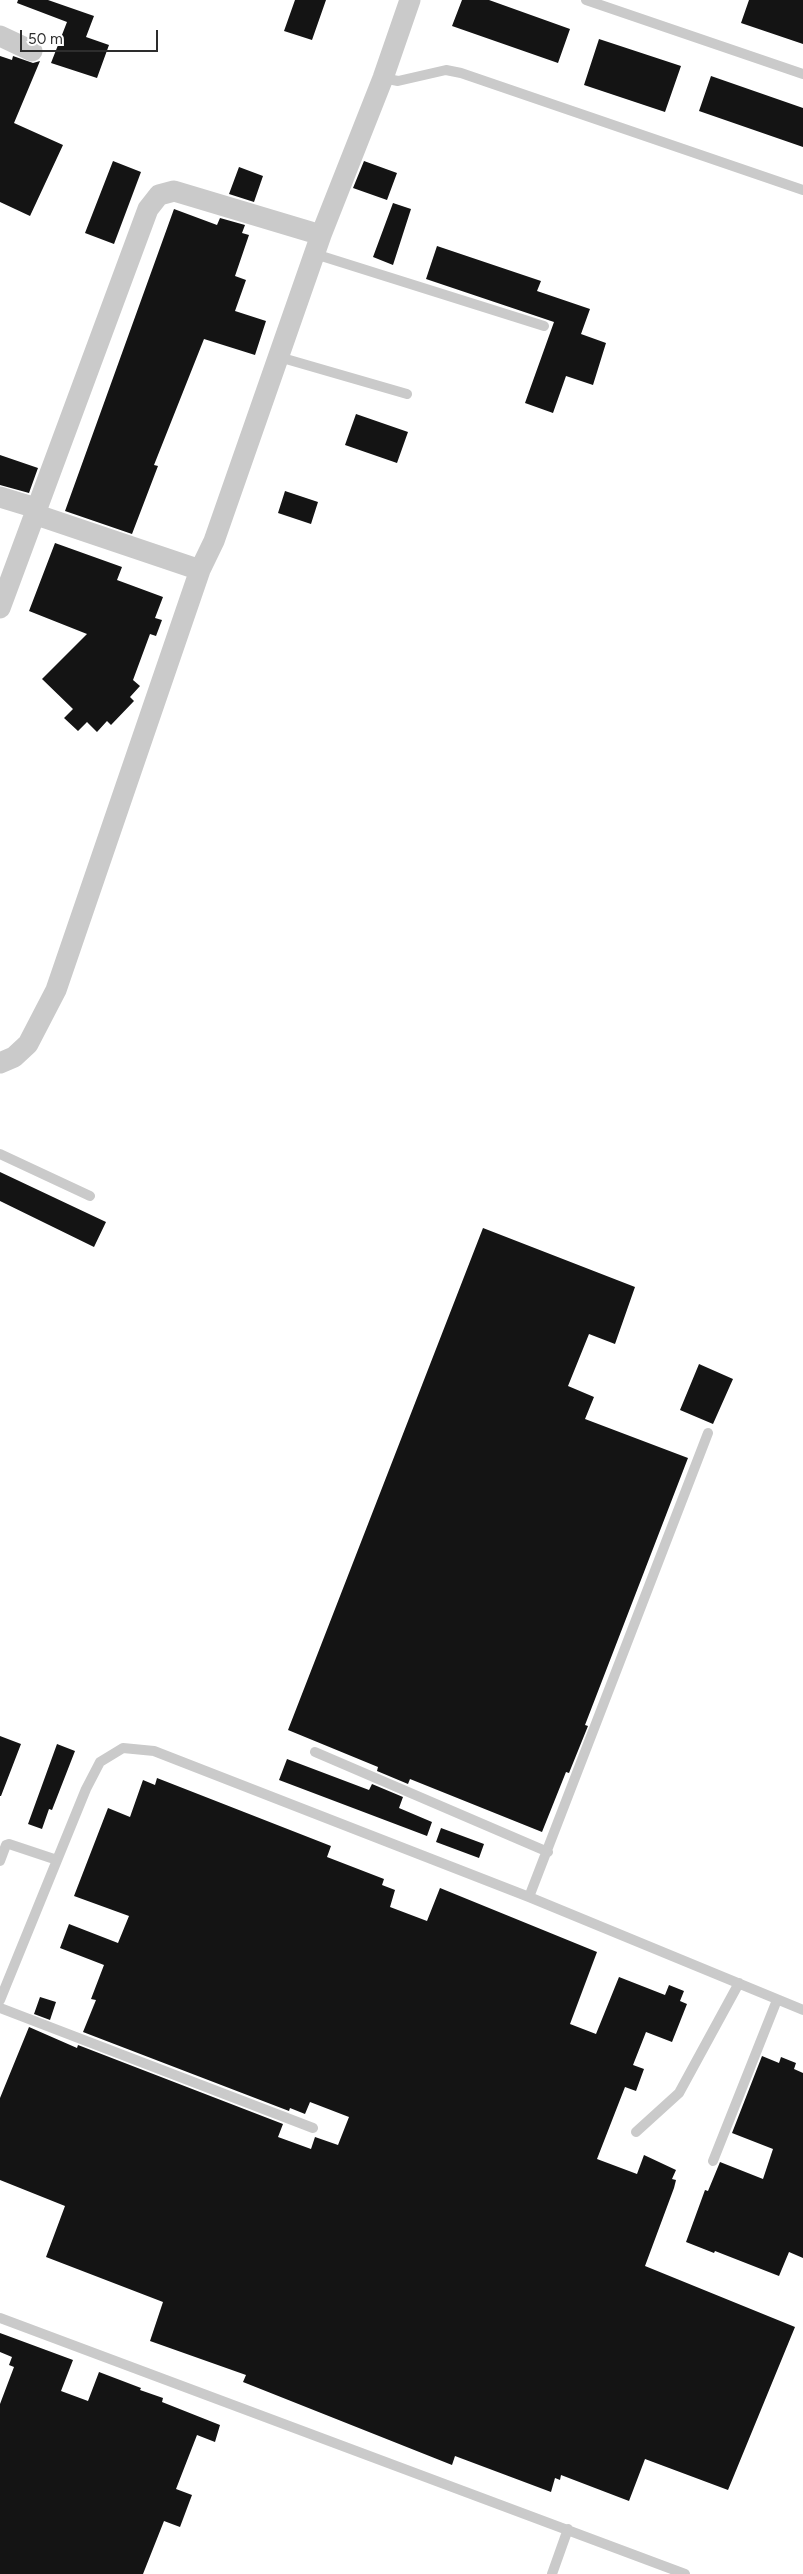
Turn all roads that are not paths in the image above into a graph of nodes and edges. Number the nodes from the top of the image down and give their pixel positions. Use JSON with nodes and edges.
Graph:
{"nodes":[{"id":1,"x":410,"y":0,"type":"edge"},
{"id":2,"x":586,"y":0,"type":"edge"},
{"id":3,"x":0,"y":36,"type":"edge"},
{"id":4,"x":32,"y":51,"type":"dead end"},
{"id":5,"x":803,"y":74,"type":"edge"},
{"id":6,"x":384,"y":78,"type":"junction"},
{"id":7,"x":803,"y":190,"type":"edge"},
{"id":8,"x":318,"y":245,"type":"junction"},
{"id":9,"x":544,"y":326,"type":"dead end"},
{"id":10,"x":278,"y":357,"type":"junction"},
{"id":11,"x":407,"y":394,"type":"dead end"},
{"id":12,"x":0,"y":497,"type":"edge"},
{"id":13,"x":35,"y":511,"type":"junction"},
{"id":14,"x":8,"y":560,"type":"edge"},
{"id":15,"x":200,"y":570,"type":"junction"},
{"id":16,"x":0,"y":608,"type":"edge"},
{"id":17,"x":0,"y":1063,"type":"edge"},
{"id":18,"x":0,"y":1154,"type":"edge"},
{"id":19,"x":90,"y":1196,"type":"dead end"},
{"id":20,"x":708,"y":1433,"type":"dead end"},
{"id":21,"x":315,"y":1752,"type":"dead end"},
{"id":22,"x":548,"y":1852,"type":"junction"},
{"id":23,"x":57,"y":1860,"type":"junction"},
{"id":24,"x":0,"y":1861,"type":"edge"},
{"id":25,"x":529,"y":1897,"type":"junction"},
{"id":26,"x":739,"y":1983,"type":"junction"},
{"id":27,"x":0,"y":2000,"type":"edge"},
{"id":28,"x":777,"y":2000,"type":"junction"},
{"id":29,"x":0,"y":2008,"type":"edge"},
{"id":30,"x":803,"y":2010,"type":"edge"},
{"id":31,"x":313,"y":2128,"type":"dead end"},
{"id":32,"x":636,"y":2132,"type":"dead end"},
{"id":33,"x":713,"y":2161,"type":"dead end"},
{"id":34,"x":0,"y":2318,"type":"edge"},
{"id":35,"x":568,"y":2529,"type":"junction"},
{"id":36,"x":552,"y":2574,"type":"edge"},
{"id":37,"x":685,"y":2574,"type":"edge"}],
"edges":[{"from":1,"to":6,"type":"street"},
{"from":2,"to":5,"type":"lane"},
{"from":3,"to":4,"type":"street"},
{"from":6,"to":7,"type":"lane"},
{"from":6,"to":8,"type":"street"},
{"from":8,"to":9,"type":"lane"},
{"from":8,"to":10,"type":"street"},
{"from":8,"to":13,"type":"street"},
{"from":10,"to":11,"type":"lane"},
{"from":10,"to":15,"type":"street"},
{"from":12,"to":13,"type":"street"},
{"from":13,"to":14,"type":"street"},
{"from":13,"to":15,"type":"street"},
{"from":14,"to":16,"type":"street"},
{"from":15,"to":17,"type":"street"},
{"from":18,"to":19,"type":"lane"},
{"from":20,"to":22,"type":"lane"},
{"from":21,"to":22,"type":"lane"},
{"from":22,"to":25,"type":"lane"},
{"from":23,"to":24,"type":"lane"},
{"from":23,"to":25,"type":"lane"},
{"from":23,"to":27,"type":"lane"},
{"from":25,"to":26,"type":"lane"},
{"from":26,"to":28,"type":"lane"},
{"from":26,"to":32,"type":"lane"},
{"from":28,"to":30,"type":"lane"},
{"from":28,"to":33,"type":"lane"},
{"from":29,"to":31,"type":"lane"},
{"from":34,"to":35,"type":"lane"},
{"from":35,"to":36,"type":"lane"},
{"from":35,"to":37,"type":"lane"}]}
